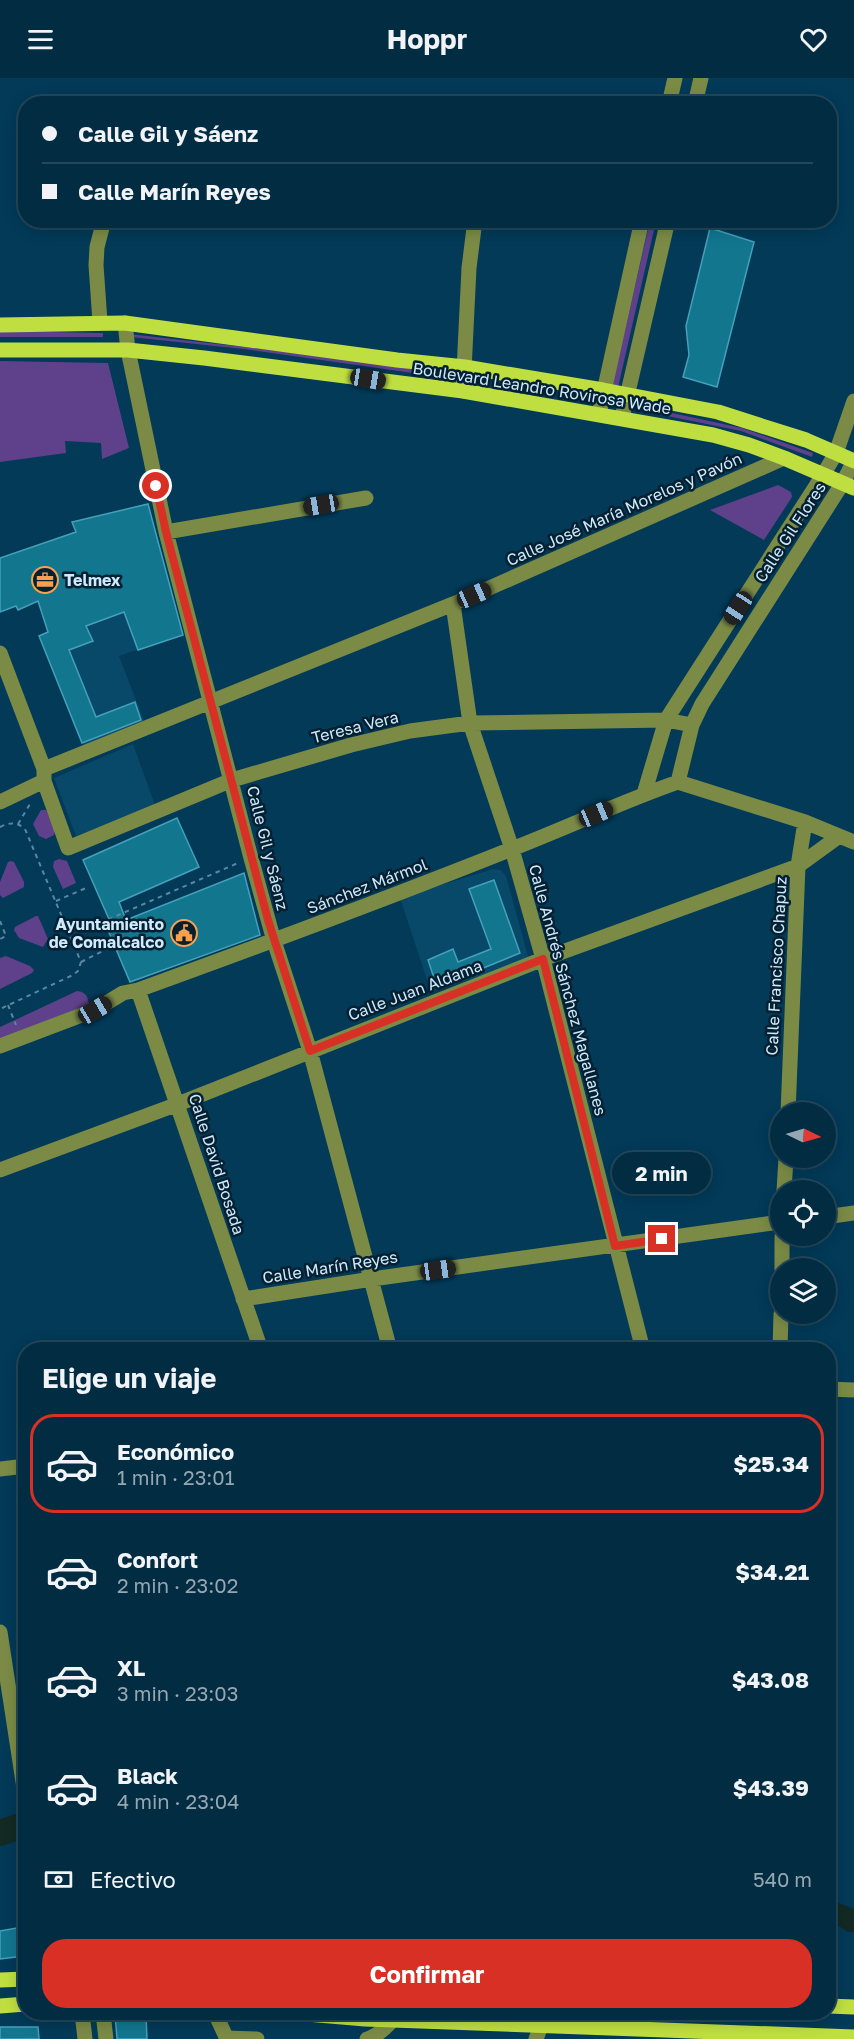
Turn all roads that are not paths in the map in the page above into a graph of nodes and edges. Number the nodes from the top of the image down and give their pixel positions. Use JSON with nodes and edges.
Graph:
{"nodes":[{"id":1,"x":675,"y":78,"type":"edge"},
{"id":2,"x":701,"y":78,"type":"edge"},
{"id":3,"x":671,"y":96,"type":"edge"},
{"id":4,"x":697,"y":96,"type":"edge"},
{"id":5,"x":102,"y":228,"type":"edge"},
{"id":6,"x":474,"y":228,"type":"edge"},
{"id":7,"x":640,"y":228,"type":"edge"},
{"id":8,"x":666,"y":228,"type":"edge"},
{"id":9,"x":100,"y":322,"type":"junction"},
{"id":10,"x":124,"y":323,"type":"junction"},
{"id":11,"x":0,"y":325,"type":"edge"},
{"id":12,"x":0,"y":350,"type":"edge"},
{"id":13,"x":128,"y":350,"type":"junction"},
{"id":14,"x":465,"y":367,"type":"junction"},
{"id":15,"x":463,"y":390,"type":"junction"},
{"id":16,"x":603,"y":390,"type":"junction"},
{"id":17,"x":627,"y":395,"type":"junction"},
{"id":18,"x":854,"y":401,"type":"edge"},
{"id":19,"x":599,"y":414,"type":"junction"},
{"id":20,"x":622,"y":418,"type":"junction"},
{"id":21,"x":836,"y":453,"type":"junction"},
{"id":22,"x":784,"y":458,"type":"junction"},
{"id":23,"x":854,"y":461,"type":"edge"},
{"id":24,"x":824,"y":475,"type":"junction"},
{"id":25,"x":848,"y":486,"type":"edge"},
{"id":26,"x":366,"y":498,"type":"dead end"},
{"id":27,"x":166,"y":532,"type":"junction"},
{"id":28,"x":453,"y":604,"type":"junction"},
{"id":29,"x":2,"y":664,"type":"edge"},
{"id":30,"x":210,"y":700,"type":"junction"},
{"id":31,"x":666,"y":720,"type":"junction"},
{"id":32,"x":470,"y":723,"type":"junction"},
{"id":33,"x":692,"y":725,"type":"junction"},
{"id":34,"x":44,"y":775,"type":"junction"},
{"id":35,"x":232,"y":780,"type":"junction"},
{"id":36,"x":678,"y":782,"type":"junction"},
{"id":37,"x":644,"y":794,"type":"junction"},
{"id":38,"x":0,"y":802,"type":"edge"},
{"id":39,"x":805,"y":822,"type":"junction"},
{"id":40,"x":838,"y":837,"type":"junction"},
{"id":41,"x":854,"y":842,"type":"edge"},
{"id":42,"x":512,"y":849,"type":"junction"},
{"id":43,"x":798,"y":866,"type":"junction"},
{"id":44,"x":274,"y":941,"type":"junction"},
{"id":45,"x":543,"y":959,"type":"junction"},
{"id":46,"x":138,"y":990,"type":"junction"},
{"id":47,"x":0,"y":1046,"type":"edge"},
{"id":48,"x":310,"y":1051,"type":"junction"},
{"id":49,"x":788,"y":1102,"type":"edge"},
{"id":50,"x":178,"y":1104,"type":"junction"},
{"id":51,"x":0,"y":1170,"type":"edge"},
{"id":52,"x":854,"y":1213,"type":"edge"},
{"id":53,"x":836,"y":1215,"type":"edge"},
{"id":54,"x":770,"y":1223,"type":"edge"},
{"id":55,"x":615,"y":1246,"type":"junction"},
{"id":56,"x":372,"y":1279,"type":"junction"},
{"id":57,"x":243,"y":1299,"type":"junction"},
{"id":58,"x":780,"y":1324,"type":"edge"},
{"id":59,"x":258,"y":1342,"type":"edge"},
{"id":60,"x":388,"y":1342,"type":"edge"},
{"id":61,"x":641,"y":1342,"type":"edge"},
{"id":62,"x":780,"y":1342,"type":"edge"},
{"id":63,"x":836,"y":1389,"type":"edge"},
{"id":64,"x":854,"y":1390,"type":"edge"},
{"id":65,"x":18,"y":1467,"type":"edge"},
{"id":66,"x":0,"y":1469,"type":"edge"},
{"id":67,"x":0,"y":1632,"type":"edge"},
{"id":68,"x":18,"y":1752,"type":"edge"},
{"id":69,"x":18,"y":1979,"type":"edge"},
{"id":70,"x":0,"y":1980,"type":"edge"},
{"id":71,"x":18,"y":2005,"type":"edge"},
{"id":72,"x":0,"y":2006,"type":"edge"},
{"id":73,"x":836,"y":2006,"type":"edge"},
{"id":74,"x":854,"y":2007,"type":"edge"},
{"id":75,"x":83,"y":2020,"type":"edge"},
{"id":76,"x":104,"y":2020,"type":"edge"},
{"id":77,"x":218,"y":2020,"type":"edge"},
{"id":78,"x":365,"y":2020,"type":"edge"},
{"id":79,"x":392,"y":2020,"type":"edge"},
{"id":80,"x":454,"y":2020,"type":"edge"},
{"id":81,"x":541,"y":2026,"type":"edge"},
{"id":82,"x":656,"y":2034,"type":"edge"},
{"id":83,"x":854,"y":2037,"type":"edge"},
{"id":84,"x":226,"y":2038,"type":"edge"},
{"id":85,"x":372,"y":2038,"type":"edge"},
{"id":86,"x":85,"y":2039,"type":"edge"},
{"id":87,"x":106,"y":2039,"type":"edge"},
{"id":88,"x":257,"y":2039,"type":"edge"}],
"edges":[{"from":1,"to":3,"type":"street"},
{"from":2,"to":4,"type":"street"},
{"from":5,"to":9,"type":"street"},
{"from":6,"to":14,"type":"street"},
{"from":7,"to":16,"type":"street"},
{"from":8,"to":17,"type":"street"},
{"from":9,"to":10,"type":"main road","name":"Boulevard Leandro Rovirosa Wade"},
{"from":9,"to":11,"type":"main road","name":"Boulevard Leandro Rovirosa Wade"},
{"from":10,"to":13,"type":"street","name":"Calle Gil y Sáenz"},
{"from":10,"to":14,"type":"main road","name":"Boulevard Leandro Rovirosa Wade"},
{"from":12,"to":13,"type":"main road","name":"Boulevard Leandro Rovirosa Wade"},
{"from":13,"to":15,"type":"main road","name":"Boulevard Leandro Rovirosa Wade"},
{"from":13,"to":27,"type":"street","name":"Calle Gil y Sáenz"},
{"from":14,"to":15,"type":"street"},
{"from":14,"to":16,"type":"main road","name":"Boulevard Leandro Rovirosa Wade"},
{"from":15,"to":19,"type":"main road","name":"Boulevard Leandro Rovirosa Wade"},
{"from":16,"to":17,"type":"main road","name":"Boulevard Leandro Rovirosa Wade"},
{"from":16,"to":19,"type":"street"},
{"from":17,"to":20,"type":"street"},
{"from":17,"to":21,"type":"main road","name":"Boulevard Leandro Rovirosa Wade"},
{"from":18,"to":21,"type":"street"},
{"from":19,"to":20,"type":"main road","name":"Boulevard Leandro Rovirosa Wade"},
{"from":20,"to":22,"type":"main road","name":"Boulevard Leandro Rovirosa Wade"},
{"from":21,"to":23,"type":"main road","name":"Boulevard Leandro Rovirosa Wade"},
{"from":21,"to":24,"type":"street"},
{"from":22,"to":24,"type":"main road","name":"Boulevard Leandro Rovirosa Wade"},
{"from":22,"to":28,"type":"street","name":"Calle José María Morelos y Pavón"},
{"from":23,"to":25,"type":"street","name":"Calle Gil Flores"},
{"from":24,"to":25,"type":"main road","name":"Boulevard Leandro Rovirosa Wade"},
{"from":24,"to":31,"type":"street"},
{"from":25,"to":33,"type":"street","name":"Calle Gil Flores"},
{"from":26,"to":27,"type":"street"},
{"from":27,"to":30,"type":"street","name":"Calle Gil y Sáenz"},
{"from":28,"to":30,"type":"street","name":"Calle José María Morelos y Pavón"},
{"from":28,"to":32,"type":"street","name":"Calle Andrés Sánchez Magallanes"},
{"from":29,"to":34,"type":"street"},
{"from":30,"to":34,"type":"street","name":"Calle José María Morelos y Pavón"},
{"from":30,"to":35,"type":"street","name":"Calle Gil y Sáenz"},
{"from":31,"to":32,"type":"street","name":"Teresa Vera"},
{"from":31,"to":33,"type":"street","name":"Teresa Vera"},
{"from":31,"to":37,"type":"street"},
{"from":32,"to":35,"type":"street","name":"Teresa Vera"},
{"from":32,"to":42,"type":"street","name":"Calle Andrés Sánchez Magallanes"},
{"from":33,"to":36,"type":"street","name":"Calle Gil Flores"},
{"from":34,"to":35,"type":"street","name":"Teresa Vera"},
{"from":34,"to":38,"type":"street","name":"Calle José María Morelos y Pavón"},
{"from":35,"to":44,"type":"street","name":"Calle Gil y Sáenz"},
{"from":36,"to":37,"type":"street","name":"Sánchez Mármol"},
{"from":36,"to":39,"type":"street"},
{"from":37,"to":42,"type":"street","name":"Sánchez Mármol"},
{"from":39,"to":40,"type":"street"},
{"from":39,"to":43,"type":"street","name":"Calle Francisco Chapuz"},
{"from":40,"to":41,"type":"street"},
{"from":40,"to":43,"type":"street","name":"Calle Juan Aldama"},
{"from":42,"to":44,"type":"street","name":"Sánchez Mármol"},
{"from":42,"to":45,"type":"street","name":"Calle Andrés Sánchez Magallanes"},
{"from":43,"to":45,"type":"street","name":"Calle Juan Aldama"},
{"from":43,"to":49,"type":"street","name":"Calle Francisco Chapuz"},
{"from":44,"to":46,"type":"street","name":"Sánchez Mármol"},
{"from":44,"to":48,"type":"street","name":"Calle Gil y Sáenz"},
{"from":45,"to":48,"type":"street","name":"Calle Juan Aldama"},
{"from":45,"to":55,"type":"street","name":"Calle Andrés Sánchez Magallanes"},
{"from":46,"to":47,"type":"street","name":"Sánchez Mármol"},
{"from":46,"to":50,"type":"street","name":"Calle David Bosada"},
{"from":48,"to":50,"type":"street","name":"Calle Juan Aldama"},
{"from":48,"to":56,"type":"street","name":"Calle Gil y Sáenz"},
{"from":50,"to":51,"type":"street","name":"Calle Juan Aldama"},
{"from":50,"to":57,"type":"street","name":"Calle David Bosada"},
{"from":52,"to":53,"type":"street"},
{"from":54,"to":55,"type":"street","name":"Calle Marín Reyes"},
{"from":55,"to":56,"type":"street","name":"Calle Marín Reyes"},
{"from":55,"to":61,"type":"street","name":"Calle Andrés Sánchez Magallanes"},
{"from":56,"to":57,"type":"street","name":"Calle Marín Reyes"},
{"from":56,"to":60,"type":"street","name":"Calle Gil y Sáenz"},
{"from":57,"to":59,"type":"street","name":"Calle David Bosada"},
{"from":58,"to":62,"type":"street"},
{"from":63,"to":64,"type":"street"},
{"from":65,"to":66,"type":"street"},
{"from":67,"to":68,"type":"street"},
{"from":69,"to":70,"type":"main road"},
{"from":71,"to":72,"type":"main road"},
{"from":73,"to":74,"type":"main road"},
{"from":75,"to":86,"type":"street"},
{"from":76,"to":87,"type":"street"},
{"from":77,"to":84,"type":"street"},
{"from":78,"to":85,"type":"street"},
{"from":79,"to":85,"type":"street"},
{"from":80,"to":81,"type":"main road"},
{"from":81,"to":82,"type":"main road"},
{"from":82,"to":83,"type":"main road"},
{"from":84,"to":88,"type":"street"}]}
